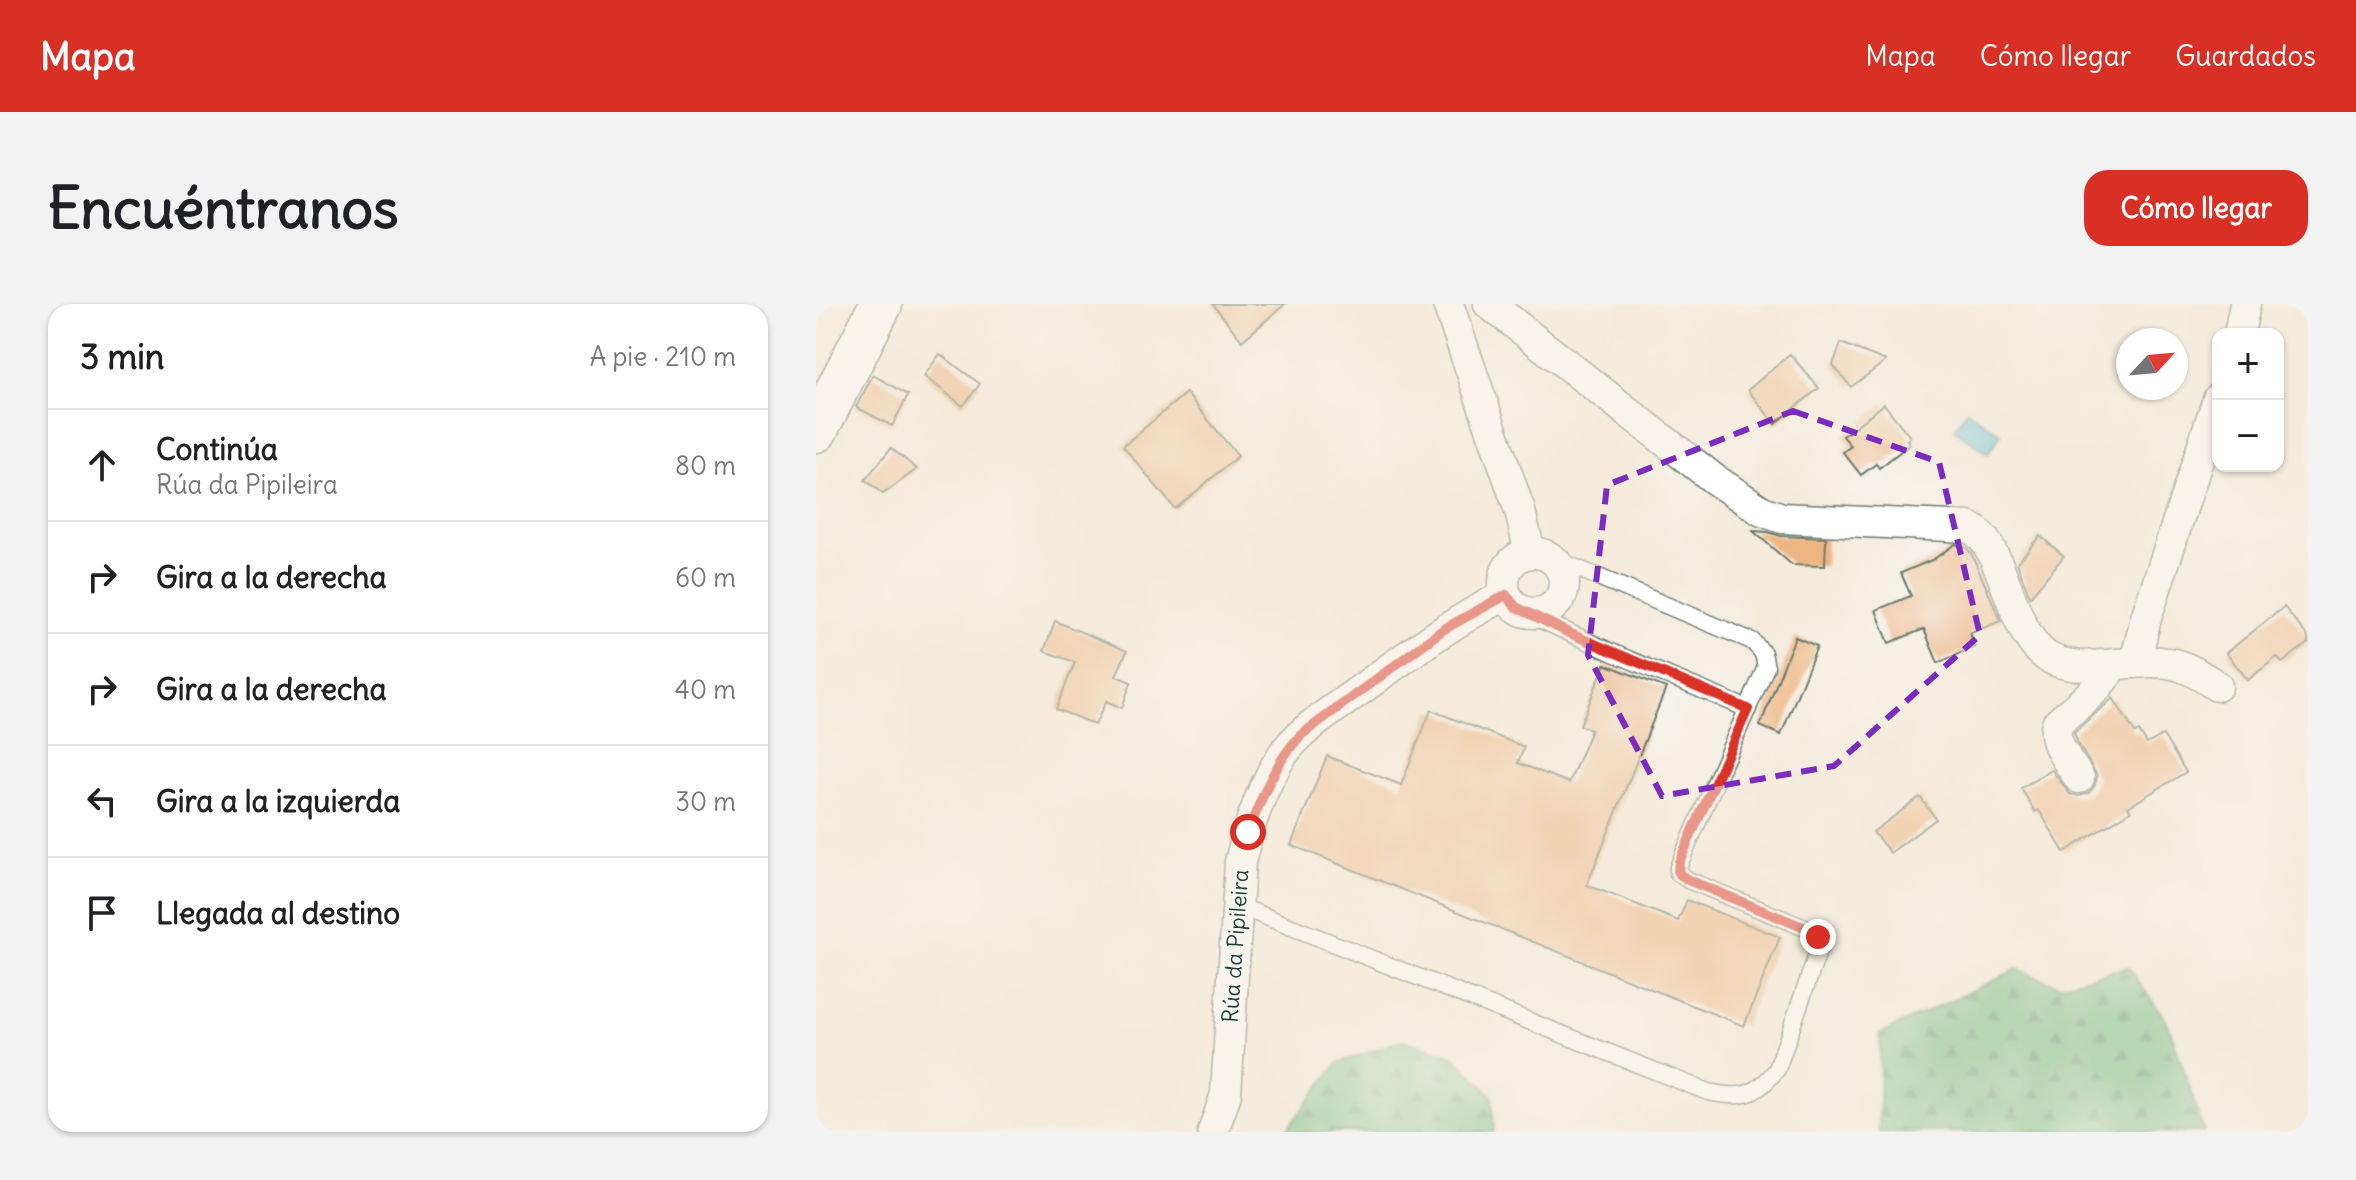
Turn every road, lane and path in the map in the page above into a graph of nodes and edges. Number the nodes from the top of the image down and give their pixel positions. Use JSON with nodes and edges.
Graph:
{"nodes":[{"id":1,"x":881,"y":304,"type":"edge"},
{"id":2,"x":1448,"y":304,"type":"edge"},
{"id":3,"x":1489,"y":304,"type":"edge"},
{"id":4,"x":2245,"y":304,"type":"edge"},
{"id":5,"x":2240,"y":328,"type":"edge"},
{"id":6,"x":2218,"y":400,"type":"edge"},
{"id":7,"x":816,"y":431,"type":"edge"},
{"id":8,"x":1540,"y":555,"type":"junction"},
{"id":9,"x":1515,"y":603,"type":"junction"},
{"id":10,"x":2124,"y":664,"type":"junction"},
{"id":11,"x":2217,"y":686,"type":"dead end"},
{"id":12,"x":1748,"y":709,"type":"junction"},
{"id":13,"x":2079,"y":778,"type":"dead end"},
{"id":14,"x":1236,"y":905,"type":"junction"},
{"id":15,"x":1213,"y":1132,"type":"edge"}],
"edges":[{"from":1,"to":7,"type":"street"},
{"from":2,"to":8,"type":"street","name":"Rúa da Pipileira"},
{"from":3,"to":10,"type":"street"},
{"from":4,"to":5,"type":"street"},
{"from":6,"to":10,"type":"street"},
{"from":8,"to":9,"type":"street"},
{"from":8,"to":9,"type":"street","name":"Rúa da Pipileira"},
{"from":8,"to":12,"type":"lane"},
{"from":9,"to":12,"type":"lane"},
{"from":9,"to":14,"type":"street","name":"Rúa da Pipileira"},
{"from":10,"to":11,"type":"street"},
{"from":10,"to":13,"type":"street"},
{"from":12,"to":14,"type":"lane"},
{"from":14,"to":15,"type":"street","name":"Rúa da Pipileira"}]}
